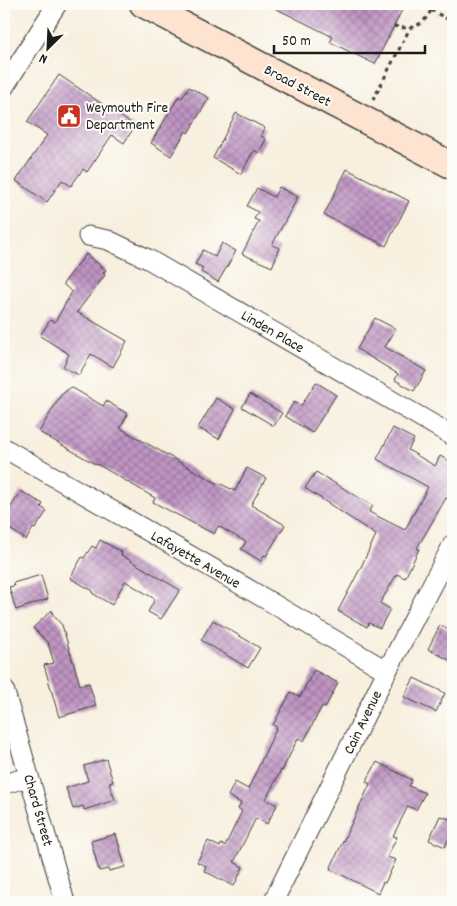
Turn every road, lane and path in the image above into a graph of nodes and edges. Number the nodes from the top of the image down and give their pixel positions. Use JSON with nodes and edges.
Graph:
{"nodes":[{"id":1,"x":57,"y":4,"type":"edge"},
{"id":2,"x":144,"y":4,"type":"edge"},
{"id":3,"x":433,"y":4,"type":"edge"},
{"id":4,"x":431,"y":10,"type":"junction"},
{"id":5,"x":453,"y":22,"type":"edge"},
{"id":6,"x":394,"y":26,"type":"dead end"},
{"id":7,"x":410,"y":28,"type":"junction"},
{"id":8,"x":4,"y":86,"type":"edge"},
{"id":9,"x":363,"y":118,"type":"junction"},
{"id":10,"x":453,"y":166,"type":"edge"},
{"id":11,"x":88,"y":236,"type":"dead end"},
{"id":12,"x":453,"y":436,"type":"edge"},
{"id":13,"x":4,"y":448,"type":"edge"},
{"id":14,"x":453,"y":544,"type":"edge"},
{"id":15,"x":387,"y":671,"type":"junction"},
{"id":16,"x":4,"y":690,"type":"edge"},
{"id":17,"x":29,"y":777,"type":"junction"},
{"id":18,"x":4,"y":784,"type":"edge"},
{"id":19,"x":65,"y":902,"type":"edge"},
{"id":20,"x":273,"y":902,"type":"edge"}],
"edges":[{"from":1,"to":8,"type":"street"},
{"from":2,"to":9,"type":"main road","name":"Broad Street"},
{"from":3,"to":4,"type":"path"},
{"from":4,"to":5,"type":"path"},
{"from":4,"to":7,"type":"path"},
{"from":6,"to":7,"type":"path"},
{"from":7,"to":9,"type":"path"},
{"from":9,"to":10,"type":"main road","name":"Broad Street"},
{"from":11,"to":12,"type":"street","name":"Linden Place"},
{"from":13,"to":15,"type":"street","name":"Lafayette Avenue"},
{"from":14,"to":15,"type":"street","name":"Cain Avenue"},
{"from":15,"to":20,"type":"street","name":"Cain Avenue"},
{"from":16,"to":17,"type":"street","name":"Chard Street"},
{"from":17,"to":18,"type":"street"},
{"from":17,"to":19,"type":"street","name":"Chard Street"}]}
